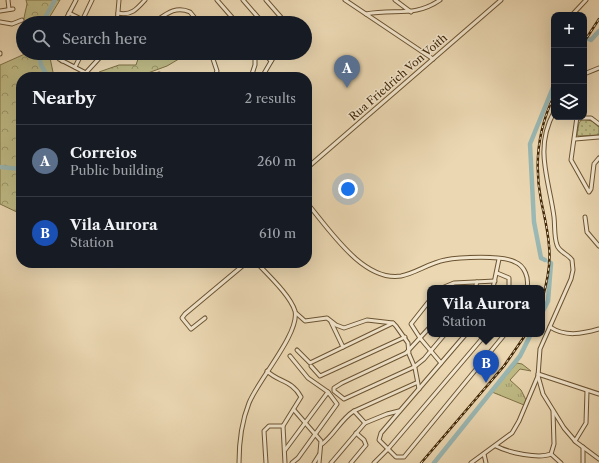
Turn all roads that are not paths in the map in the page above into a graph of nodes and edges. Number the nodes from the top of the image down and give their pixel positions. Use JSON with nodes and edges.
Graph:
{"nodes":[{"id":1,"x":8,"y":0,"type":"edge"},
{"id":2,"x":76,"y":0,"type":"edge"},
{"id":3,"x":92,"y":0,"type":"edge"},
{"id":4,"x":119,"y":0,"type":"edge"},
{"id":5,"x":145,"y":0,"type":"edge"},
{"id":6,"x":217,"y":0,"type":"edge"},
{"id":7,"x":243,"y":0,"type":"edge"},
{"id":8,"x":266,"y":0,"type":"edge"},
{"id":9,"x":345,"y":0,"type":"edge"},
{"id":10,"x":395,"y":0,"type":"edge"},
{"id":11,"x":438,"y":0,"type":"edge"},
{"id":12,"x":501,"y":0,"type":"edge"},
{"id":13,"x":585,"y":0,"type":"edge"},
{"id":14,"x":0,"y":11,"type":"edge"},
{"id":15,"x":411,"y":12,"type":"junction"},
{"id":16,"x":575,"y":12,"type":"edge"},
{"id":17,"x":69,"y":13,"type":"junction"},
{"id":18,"x":118,"y":13,"type":"junction"},
{"id":19,"x":366,"y":14,"type":"junction"},
{"id":20,"x":68,"y":16,"type":"edge"},
{"id":21,"x":74,"y":16,"type":"edge"},
{"id":22,"x":84,"y":16,"type":"edge"},
{"id":23,"x":118,"y":16,"type":"edge"},
{"id":24,"x":163,"y":16,"type":"edge"},
{"id":25,"x":195,"y":16,"type":"edge"},
{"id":26,"x":231,"y":16,"type":"edge"},
{"id":27,"x":257,"y":16,"type":"edge"},
{"id":28,"x":280,"y":16,"type":"edge"},
{"id":29,"x":0,"y":22,"type":"edge"},
{"id":30,"x":16,"y":22,"type":"edge"},
{"id":31,"x":433,"y":59,"type":"junction"},
{"id":32,"x":78,"y":60,"type":"edge"},
{"id":33,"x":98,"y":60,"type":"edge"},
{"id":34,"x":213,"y":60,"type":"edge"},
{"id":35,"x":255,"y":60,"type":"edge"},
{"id":36,"x":271,"y":60,"type":"edge"},
{"id":37,"x":62,"y":61,"type":"edge"},
{"id":38,"x":75,"y":67,"type":"junction"},
{"id":39,"x":599,"y":68,"type":"edge"},
{"id":40,"x":84,"y":72,"type":"edge"},
{"id":41,"x":87,"y":72,"type":"edge"},
{"id":42,"x":216,"y":72,"type":"edge"},
{"id":43,"x":253,"y":72,"type":"edge"},
{"id":44,"x":265,"y":72,"type":"edge"},
{"id":45,"x":587,"y":73,"type":"edge"},
{"id":46,"x":587,"y":118,"type":"edge"},
{"id":47,"x":551,"y":119,"type":"edge"},
{"id":48,"x":577,"y":120,"type":"edge"},
{"id":49,"x":599,"y":124,"type":"edge"},
{"id":50,"x":599,"y":137,"type":"edge"},
{"id":51,"x":575,"y":139,"type":"junction"},
{"id":52,"x":599,"y":158,"type":"edge"},
{"id":53,"x":312,"y":164,"type":"edge"},
{"id":54,"x":312,"y":209,"type":"edge"},
{"id":55,"x":585,"y":217,"type":"dead end"},
{"id":56,"x":599,"y":246,"type":"edge"},
{"id":57,"x":499,"y":259,"type":"junction"},
{"id":58,"x":240,"y":268,"type":"edge"},
{"id":59,"x":261,"y":268,"type":"edge"},
{"id":60,"x":497,"y":273,"type":"junction"},
{"id":61,"x":495,"y":281,"type":"junction"},
{"id":62,"x":460,"y":282,"type":"junction"},
{"id":63,"x":477,"y":282,"type":"junction"},
{"id":64,"x":449,"y":285,"type":"edge"},
{"id":65,"x":459,"y":285,"type":"edge"},
{"id":66,"x":476,"y":285,"type":"edge"},
{"id":67,"x":493,"y":285,"type":"edge"},
{"id":68,"x":509,"y":285,"type":"edge"},
{"id":69,"x":528,"y":285,"type":"edge"},
{"id":70,"x":427,"y":304,"type":"edge"},
{"id":71,"x":295,"y":312,"type":"junction"},
{"id":72,"x":205,"y":318,"type":"dead end"},
{"id":73,"x":330,"y":320,"type":"junction"},
{"id":74,"x":393,"y":324,"type":"junction"},
{"id":75,"x":550,"y":327,"type":"junction"},
{"id":76,"x":599,"y":329,"type":"edge"},
{"id":77,"x":427,"y":330,"type":"edge"},
{"id":78,"x":405,"y":337,"type":"junction"},
{"id":79,"x":442,"y":337,"type":"edge"},
{"id":80,"x":463,"y":337,"type":"edge"},
{"id":81,"x":483,"y":337,"type":"edge"},
{"id":82,"x":503,"y":337,"type":"edge"},
{"id":83,"x":420,"y":338,"type":"junction"},
{"id":84,"x":343,"y":347,"type":"junction"},
{"id":85,"x":297,"y":350,"type":"dead end"},
{"id":86,"x":409,"y":350,"type":"junction"},
{"id":87,"x":430,"y":352,"type":"junction"},
{"id":88,"x":290,"y":356,"type":"dead end"},
{"id":89,"x":441,"y":363,"type":"junction"},
{"id":90,"x":311,"y":366,"type":"dead end"},
{"id":91,"x":414,"y":367,"type":"junction"},
{"id":92,"x":267,"y":371,"type":"junction"},
{"id":93,"x":538,"y":375,"type":"junction"},
{"id":94,"x":416,"y":382,"type":"junction"},
{"id":95,"x":419,"y":389,"type":"junction"},
{"id":96,"x":587,"y":391,"type":"junction"},
{"id":97,"x":328,"y":392,"type":"junction"},
{"id":98,"x":599,"y":394,"type":"edge"},
{"id":99,"x":294,"y":410,"type":"junction"},
{"id":100,"x":553,"y":410,"type":"junction"},
{"id":101,"x":354,"y":411,"type":"junction"},
{"id":102,"x":399,"y":411,"type":"junction"},
{"id":103,"x":305,"y":421,"type":"junction"},
{"id":104,"x":365,"y":423,"type":"junction"},
{"id":105,"x":282,"y":426,"type":"junction"},
{"id":106,"x":316,"y":432,"type":"junction"},
{"id":107,"x":356,"y":433,"type":"junction"},
{"id":108,"x":575,"y":441,"type":"junction"},
{"id":109,"x":322,"y":444,"type":"junction"},
{"id":110,"x":496,"y":446,"type":"junction"},
{"id":111,"x":583,"y":447,"type":"junction"},
{"id":112,"x":388,"y":449,"type":"junction"},
{"id":113,"x":284,"y":450,"type":"junction"},
{"id":114,"x":484,"y":454,"type":"junction"},
{"id":115,"x":552,"y":454,"type":"junction"},
{"id":116,"x":320,"y":455,"type":"junction"},
{"id":117,"x":402,"y":458,"type":"junction"},
{"id":118,"x":599,"y":459,"type":"edge"},
{"id":119,"x":239,"y":463,"type":"edge"},
{"id":120,"x":266,"y":463,"type":"edge"},
{"id":121,"x":285,"y":463,"type":"edge"},
{"id":122,"x":292,"y":463,"type":"edge"},
{"id":123,"x":314,"y":463,"type":"edge"},
{"id":124,"x":319,"y":463,"type":"edge"},
{"id":125,"x":331,"y":463,"type":"edge"},
{"id":126,"x":351,"y":463,"type":"edge"},
{"id":127,"x":374,"y":463,"type":"edge"},
{"id":128,"x":397,"y":463,"type":"edge"},
{"id":129,"x":471,"y":463,"type":"edge"},
{"id":130,"x":486,"y":463,"type":"edge"},
{"id":131,"x":561,"y":463,"type":"edge"},
{"id":132,"x":583,"y":463,"type":"edge"}],
"edges":[{"from":1,"to":14,"type":"street"},
{"from":2,"to":17,"type":"street"},
{"from":3,"to":22,"type":"street"},
{"from":4,"to":18,"type":"street"},
{"from":5,"to":18,"type":"street"},
{"from":6,"to":26,"type":"street"},
{"from":7,"to":27,"type":"street"},
{"from":8,"to":28,"type":"street"},
{"from":9,"to":19,"type":"street"},
{"from":10,"to":15,"type":"street"},
{"from":11,"to":15,"type":"street"},
{"from":12,"to":31,"type":"street","name":"Rua Friedrich Von Voith"},
{"from":13,"to":16,"type":"street"},
{"from":15,"to":19,"type":"street"},
{"from":17,"to":20,"type":"street"},
{"from":17,"to":21,"type":"street"},
{"from":18,"to":23,"type":"street"},
{"from":19,"to":31,"type":"street"},
{"from":24,"to":25,"type":"street"},
{"from":29,"to":30,"type":"street"},
{"from":31,"to":53,"type":"street","name":"Rua Friedrich Von Voith"},
{"from":32,"to":38,"type":"street"},
{"from":33,"to":41,"type":"street"},
{"from":34,"to":42,"type":"street"},
{"from":35,"to":43,"type":"street"},
{"from":36,"to":44,"type":"street"},
{"from":37,"to":38,"type":"street"},
{"from":38,"to":40,"type":"street"},
{"from":39,"to":45,"type":"street"},
{"from":46,"to":49,"type":"street"},
{"from":47,"to":75,"type":"street"},
{"from":48,"to":51,"type":"street"},
{"from":50,"to":51,"type":"street"},
{"from":51,"to":52,"type":"street"},
{"from":54,"to":57,"type":"street"},
{"from":55,"to":56,"type":"street"},
{"from":57,"to":60,"type":"street"},
{"from":57,"to":69,"type":"street"},
{"from":58,"to":72,"type":"street"},
{"from":59,"to":71,"type":"street"},
{"from":60,"to":61,"type":"street"},
{"from":60,"to":68,"type":"street"},
{"from":61,"to":63,"type":"street"},
{"from":61,"to":67,"type":"street"},
{"from":62,"to":63,"type":"street"},
{"from":62,"to":64,"type":"street"},
{"from":62,"to":65,"type":"street"},
{"from":63,"to":66,"type":"street"},
{"from":70,"to":83,"type":"street"},
{"from":71,"to":73,"type":"street"},
{"from":71,"to":92,"type":"street"},
{"from":73,"to":74,"type":"street"},
{"from":73,"to":84,"type":"street"},
{"from":74,"to":78,"type":"street"},
{"from":74,"to":84,"type":"street"},
{"from":75,"to":76,"type":"street"},
{"from":75,"to":93,"type":"street"},
{"from":77,"to":83,"type":"street"},
{"from":78,"to":86,"type":"street"},
{"from":78,"to":90,"type":"street"},
{"from":79,"to":87,"type":"street"},
{"from":80,"to":89,"type":"street"},
{"from":81,"to":112,"type":"street"},
{"from":82,"to":117,"type":"street"},
{"from":83,"to":86,"type":"street"},
{"from":83,"to":87,"type":"street"},
{"from":84,"to":85,"type":"street"},
{"from":86,"to":91,"type":"street"},
{"from":86,"to":91,"type":"street"},
{"from":87,"to":89,"type":"street"},
{"from":87,"to":91,"type":"street"},
{"from":88,"to":97,"type":"street"},
{"from":89,"to":95,"type":"street"},
{"from":91,"to":94,"type":"street"},
{"from":92,"to":99,"type":"street"},
{"from":92,"to":119,"type":"street"},
{"from":93,"to":96,"type":"street"},
{"from":93,"to":100,"type":"street"},
{"from":93,"to":110,"type":"street"},
{"from":94,"to":95,"type":"street"},
{"from":94,"to":101,"type":"street"},
{"from":95,"to":102,"type":"street"},
{"from":96,"to":98,"type":"street"},
{"from":96,"to":108,"type":"street"},
{"from":97,"to":103,"type":"street"},
{"from":97,"to":106,"type":"street"},
{"from":99,"to":103,"type":"street"},
{"from":99,"to":105,"type":"street"},
{"from":100,"to":108,"type":"street"},
{"from":100,"to":115,"type":"street"},
{"from":101,"to":104,"type":"street"},
{"from":101,"to":109,"type":"street"},
{"from":102,"to":104,"type":"street"},
{"from":102,"to":112,"type":"street"},
{"from":103,"to":106,"type":"street"},
{"from":103,"to":113,"type":"street"},
{"from":104,"to":107,"type":"street"},
{"from":105,"to":113,"type":"street"},
{"from":105,"to":120,"type":"street"},
{"from":106,"to":109,"type":"street"},
{"from":106,"to":122,"type":"street"},
{"from":107,"to":125,"type":"street"},
{"from":107,"to":126,"type":"street"},
{"from":108,"to":111,"type":"street"},
{"from":109,"to":116,"type":"street"},
{"from":110,"to":114,"type":"street"},
{"from":110,"to":115,"type":"street"},
{"from":111,"to":118,"type":"street"},
{"from":111,"to":132,"type":"street"},
{"from":112,"to":117,"type":"street"},
{"from":112,"to":127,"type":"street"},
{"from":113,"to":121,"type":"street"},
{"from":114,"to":129,"type":"street"},
{"from":114,"to":130,"type":"street"},
{"from":115,"to":131,"type":"street"},
{"from":116,"to":123,"type":"street"},
{"from":116,"to":124,"type":"street"},
{"from":117,"to":128,"type":"street"}]}
